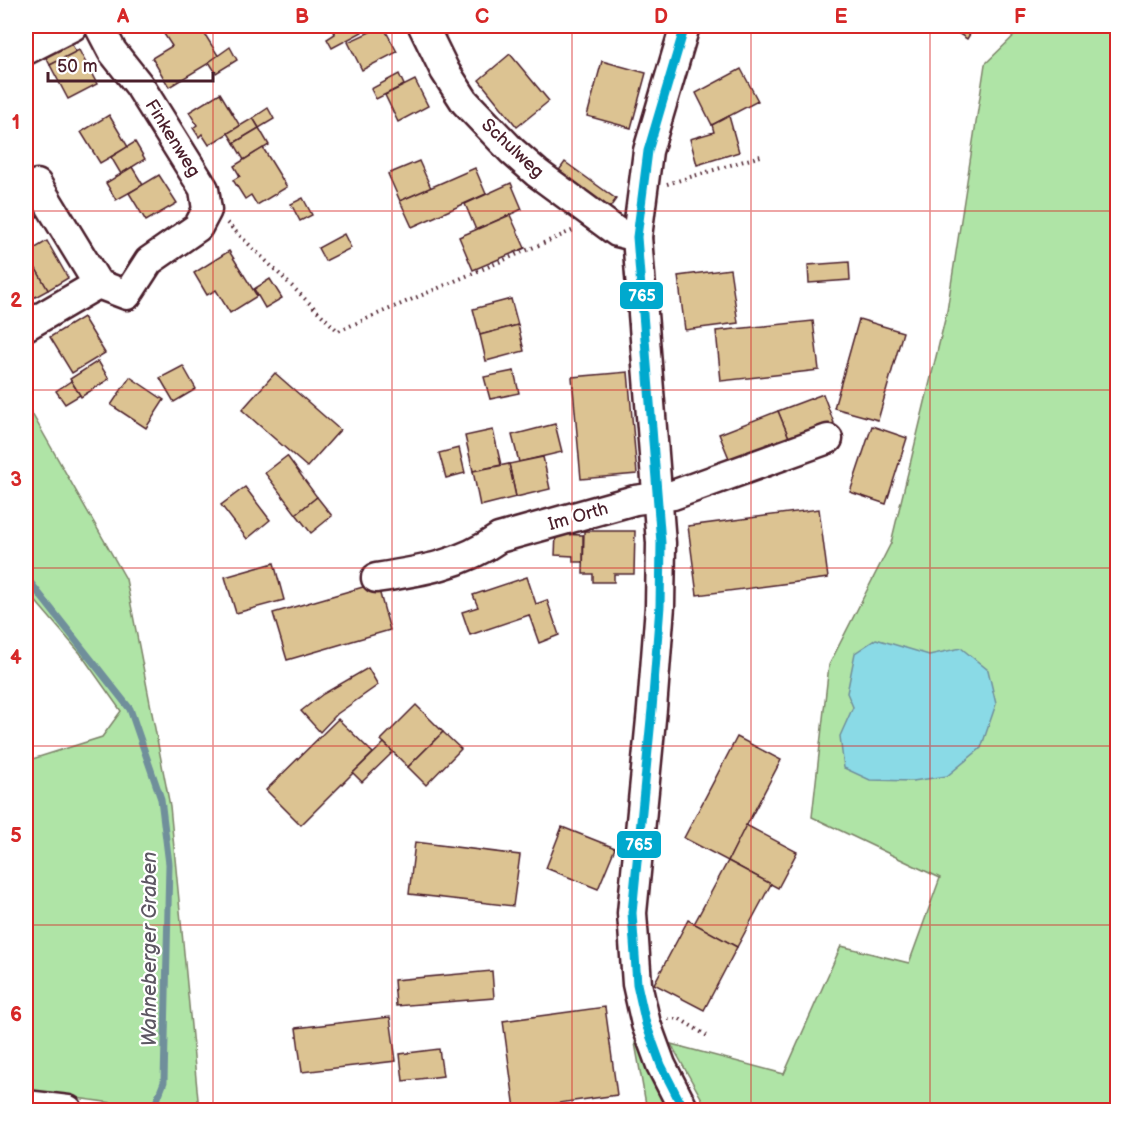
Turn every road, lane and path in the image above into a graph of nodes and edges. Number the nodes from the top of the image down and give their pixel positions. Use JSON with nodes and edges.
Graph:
{"nodes":[{"id":1,"x":73,"y":26,"type":"edge"},
{"id":2,"x":99,"y":26,"type":"edge"},
{"id":3,"x":423,"y":26,"type":"edge"},
{"id":4,"x":685,"y":26,"type":"edge"},
{"id":5,"x":26,"y":50,"type":"edge"},
{"id":6,"x":764,"y":155,"type":"dead end"},
{"id":7,"x":37,"y":184,"type":"dead end"},
{"id":8,"x":657,"y":185,"type":"dead end"},
{"id":9,"x":207,"y":210,"type":"junction"},
{"id":10,"x":600,"y":219,"type":"junction"},
{"id":11,"x":637,"y":237,"type":"junction"},
{"id":12,"x":98,"y":284,"type":"junction"},
{"id":13,"x":26,"y":326,"type":"edge"},
{"id":14,"x":828,"y":439,"type":"dead end"},
{"id":15,"x":658,"y":498,"type":"junction"},
{"id":16,"x":376,"y":578,"type":"dead end"},
{"id":17,"x":664,"y":1020,"type":"dead end"},
{"id":18,"x":709,"y":1037,"type":"dead end"},
{"id":19,"x":26,"y":1105,"type":"edge"},
{"id":20,"x":68,"y":1110,"type":"edge"},
{"id":21,"x":684,"y":1110,"type":"edge"}],
"edges":[{"from":1,"to":5,"type":"street"},
{"from":2,"to":9,"type":"street","name":"Finkenweg"},
{"from":3,"to":10,"type":"street","name":"Schulweg"},
{"from":4,"to":11,"type":"street"},
{"from":6,"to":8,"type":"path"},
{"from":7,"to":12,"type":"street"},
{"from":9,"to":10,"type":"path"},
{"from":9,"to":12,"type":"street"},
{"from":10,"to":11,"type":"street","name":"Schulweg"},
{"from":11,"to":15,"type":"street"},
{"from":12,"to":13,"type":"street"},
{"from":14,"to":15,"type":"street","name":"Im Orth"},
{"from":15,"to":16,"type":"street","name":"Im Orth"},
{"from":15,"to":21,"type":"street"},
{"from":17,"to":18,"type":"path"},
{"from":19,"to":20,"type":"street"}]}
